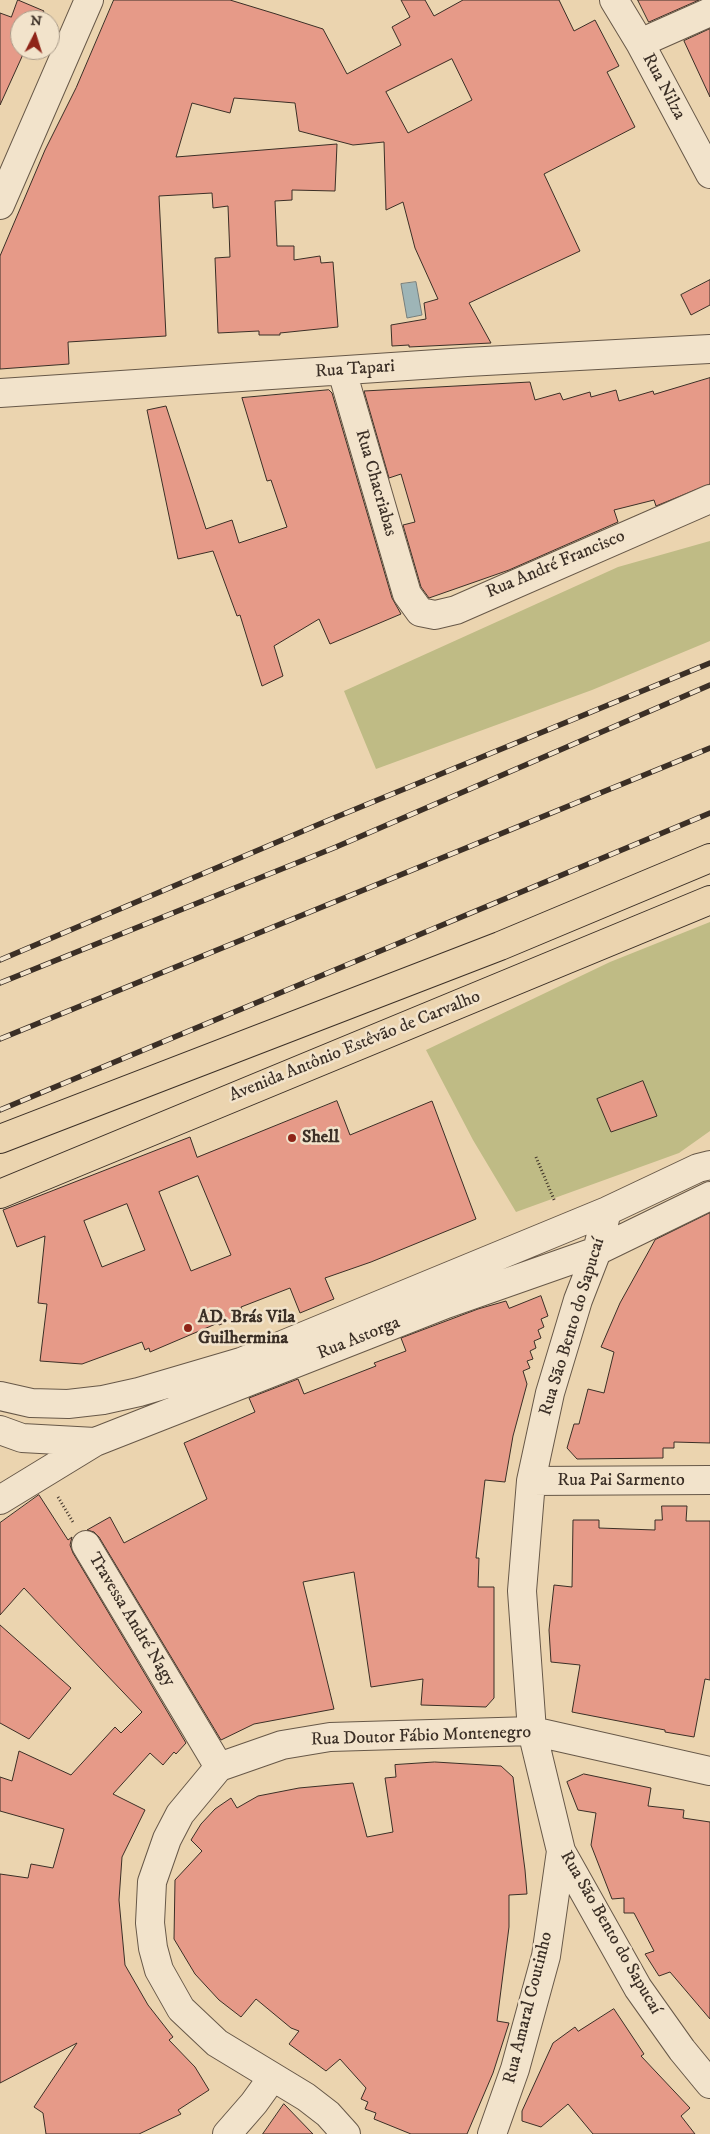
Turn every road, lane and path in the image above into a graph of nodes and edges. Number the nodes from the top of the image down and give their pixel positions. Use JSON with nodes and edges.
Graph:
{"nodes":[{"id":1,"x":89,"y":0,"type":"edge"},
{"id":2,"x":614,"y":0,"type":"edge"},
{"id":3,"x":710,"y":12,"type":"edge"},
{"id":4,"x":640,"y":43,"type":"junction"},
{"id":5,"x":704,"y":147,"type":"edge"},
{"id":6,"x":710,"y":174,"type":"edge"},
{"id":7,"x":0,"y":206,"type":"edge"},
{"id":8,"x":710,"y":349,"type":"edge"},
{"id":9,"x":342,"y":371,"type":"junction"},
{"id":10,"x":0,"y":393,"type":"edge"},
{"id":11,"x":710,"y":499,"type":"edge"},
{"id":12,"x":407,"y":594,"type":"joint"},
{"id":13,"x":710,"y":858,"type":"edge"},
{"id":14,"x":710,"y":900,"type":"edge"},
{"id":15,"x":0,"y":1139,"type":"edge"},
{"id":16,"x":536,"y":1157,"type":"dead end"},
{"id":17,"x":710,"y":1165,"type":"edge"},
{"id":18,"x":0,"y":1194,"type":"edge"},
{"id":19,"x":710,"y":1196,"type":"edge"},
{"id":20,"x":607,"y":1211,"type":"junction"},
{"id":21,"x":566,"y":1228,"type":"junction"},
{"id":22,"x":597,"y":1250,"type":"junction"},
{"id":23,"x":4,"y":1397,"type":"edge"},
{"id":24,"x":11,"y":1434,"type":"edge"},
{"id":25,"x":95,"y":1442,"type":"junction"},
{"id":26,"x":44,"y":1473,"type":"junction"},
{"id":27,"x":710,"y":1480,"type":"edge"},
{"id":28,"x":532,"y":1481,"type":"junction"},
{"id":29,"x":7,"y":1495,"type":"edge"},
{"id":30,"x":86,"y":1545,"type":"joint"},
{"id":31,"x":532,"y":1731,"type":"junction"},
{"id":32,"x":219,"y":1767,"type":"junction"},
{"id":33,"x":710,"y":1771,"type":"edge"},
{"id":34,"x":561,"y":1850,"type":"junction"},
{"id":35,"x":272,"y":2078,"type":"junction"},
{"id":36,"x":710,"y":2084,"type":"edge"},
{"id":37,"x":227,"y":2134,"type":"edge"},
{"id":38,"x":346,"y":2134,"type":"edge"},
{"id":39,"x":492,"y":2134,"type":"edge"}],
"edges":[{"from":1,"to":7,"type":"street"},
{"from":2,"to":4,"type":"street","name":"Rua Nilza"},
{"from":3,"to":4,"type":"street"},
{"from":4,"to":5,"type":"street","name":"Rua Nilza"},
{"from":5,"to":6,"type":"street","name":"Rua Nilza"},
{"from":8,"to":9,"type":"street","name":"Rua Tapari"},
{"from":9,"to":10,"type":"street","name":"Rua Tapari"},
{"from":9,"to":12,"type":"street","name":"Rua Chacriabas"},
{"from":11,"to":12,"type":"street","name":"Rua André Francisco"},
{"from":13,"to":15,"type":"highway"},
{"from":14,"to":18,"type":"highway","name":"Avenida Antônio Estêvão de Carvalho"},
{"from":16,"to":21,"type":"path"},
{"from":17,"to":20,"type":"street","name":"Rua Astorga"},
{"from":19,"to":22,"type":"street","name":"Rua Astorga"},
{"from":20,"to":21,"type":"street","name":"Rua Astorga"},
{"from":20,"to":22,"type":"street","name":"Rua São Bento do Sapucaí"},
{"from":21,"to":23,"type":"street","name":"Rua Astorga"},
{"from":22,"to":25,"type":"street","name":"Rua Astorga"},
{"from":22,"to":28,"type":"street","name":"Rua São Bento do Sapucaí"},
{"from":23,"to":24,"type":"street"},
{"from":24,"to":25,"type":"street","name":"Rua Astorga"},
{"from":24,"to":29,"type":"street"},
{"from":25,"to":26,"type":"street"},
{"from":26,"to":29,"type":"street"},
{"from":26,"to":30,"type":"path","name":"Travessa André Nagy"},
{"from":27,"to":28,"type":"street","name":"Rua Pai Sarmento"},
{"from":28,"to":31,"type":"street","name":"Rua São Bento do Sapucaí"},
{"from":30,"to":32,"type":"street","name":"Travessa André Nagy"},
{"from":31,"to":32,"type":"street","name":"Rua Doutor Fábio Montenegro"},
{"from":31,"to":33,"type":"street","name":"Rua Doutor Fábio Montenegro"},
{"from":31,"to":34,"type":"street","name":"Rua São Bento do Sapucaí"},
{"from":32,"to":35,"type":"street"},
{"from":34,"to":36,"type":"street","name":"Rua São Bento do Sapucaí"},
{"from":34,"to":39,"type":"street","name":"Rua Amaral Coutinho"},
{"from":35,"to":37,"type":"street"},
{"from":35,"to":38,"type":"street"}]}
